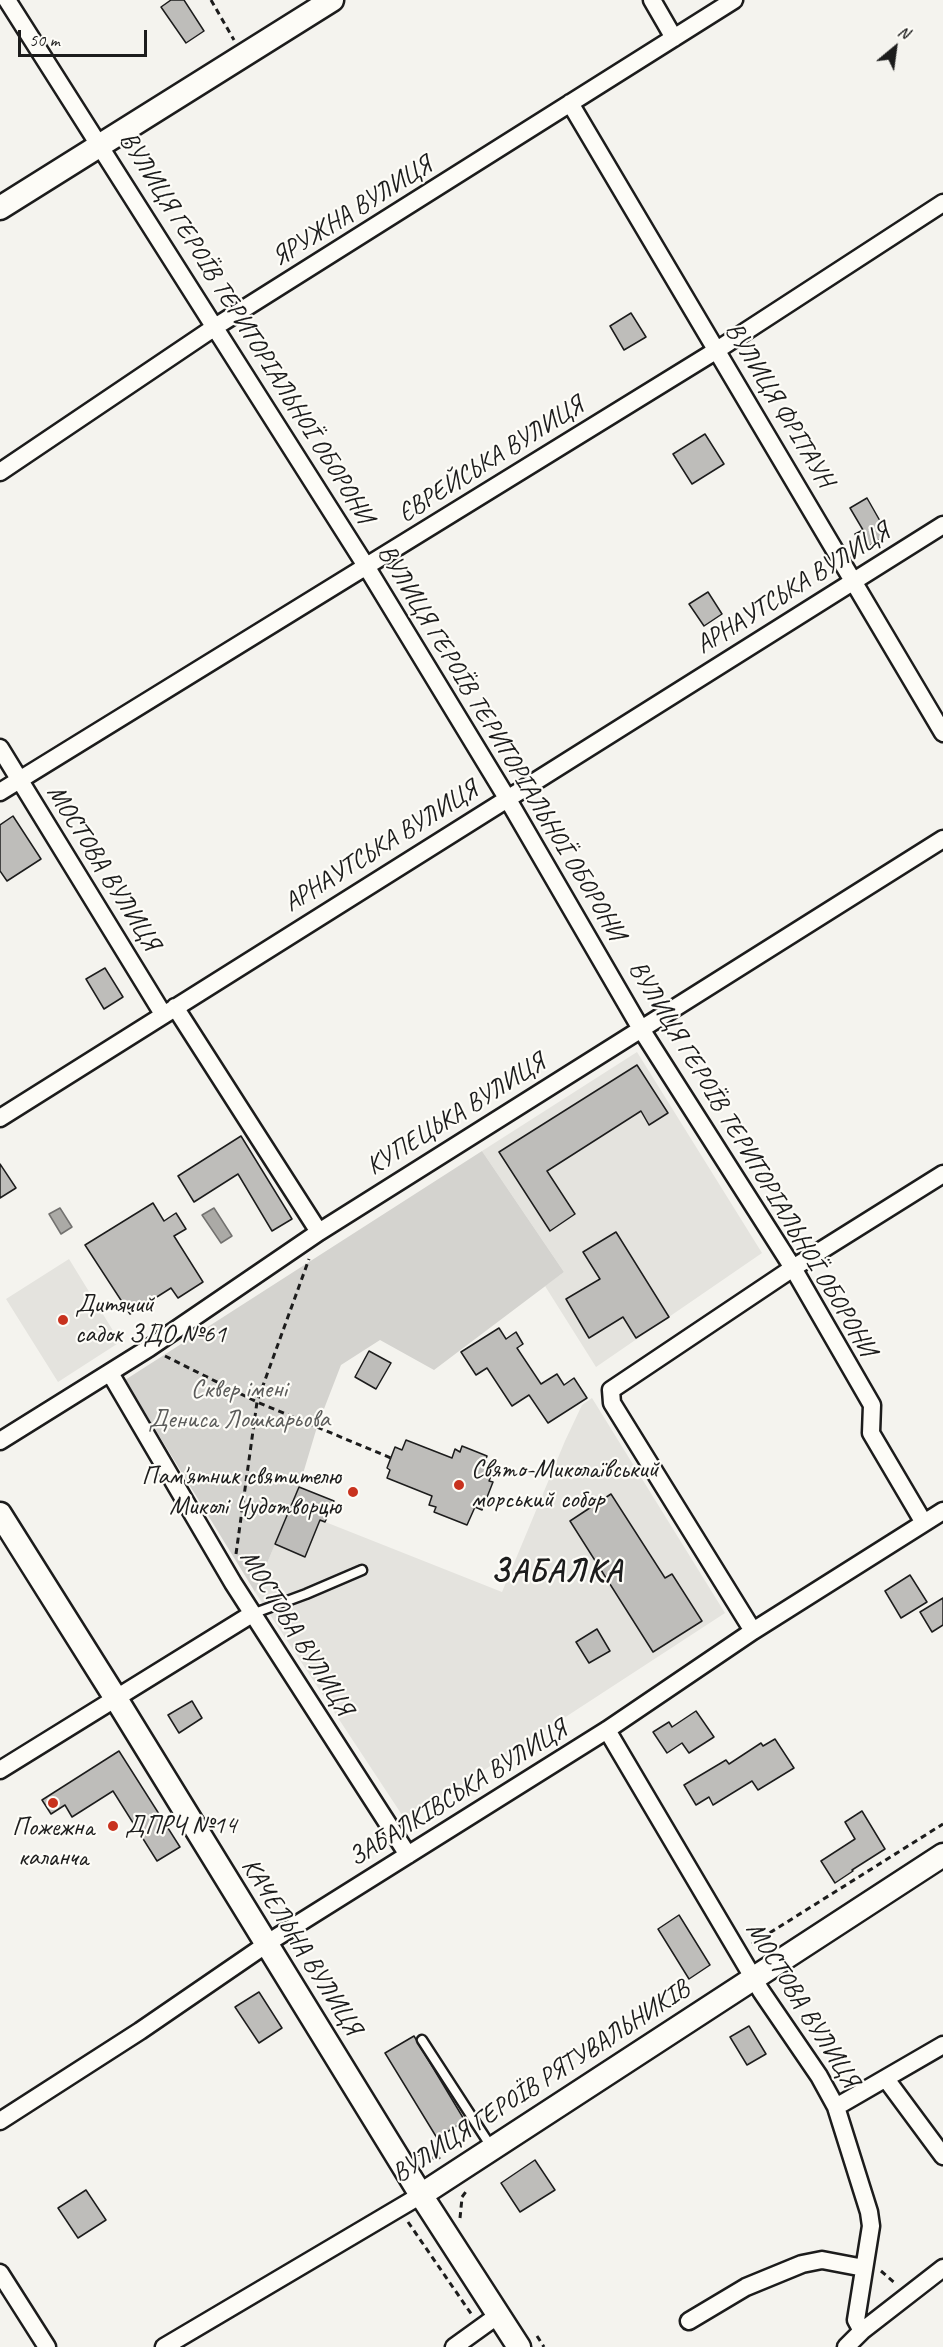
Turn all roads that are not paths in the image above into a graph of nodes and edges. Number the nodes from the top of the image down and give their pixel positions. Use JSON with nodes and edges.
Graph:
{"nodes":[{"id":1,"x":7,"y":0,"type":"edge"},
{"id":2,"x":332,"y":0,"type":"edge"},
{"id":3,"x":652,"y":0,"type":"edge"},
{"id":4,"x":734,"y":0,"type":"edge"},
{"id":5,"x":675,"y":38,"type":"junction"},
{"id":6,"x":570,"y":103,"type":"junction"},
{"id":7,"x":100,"y":144,"type":"junction"},
{"id":8,"x":943,"y":204,"type":"edge"},
{"id":9,"x":0,"y":208,"type":"edge"},
{"id":10,"x":215,"y":327,"type":"junction"},
{"id":11,"x":717,"y":350,"type":"junction"},
{"id":12,"x":0,"y":472,"type":"edge"},
{"id":13,"x":943,"y":525,"type":"edge"},
{"id":14,"x":366,"y":566,"type":"junction"},
{"id":15,"x":854,"y":581,"type":"junction"},
{"id":16,"x":943,"y":733,"type":"edge"},
{"id":17,"x":0,"y":748,"type":"edge"},
{"id":18,"x":19,"y":780,"type":"junction"},
{"id":19,"x":0,"y":792,"type":"edge"},
{"id":20,"x":507,"y":798,"type":"junction"},
{"id":21,"x":943,"y":839,"type":"edge"},
{"id":22,"x":169,"y":1011,"type":"junction"},
{"id":23,"x":641,"y":1029,"type":"junction"},
{"id":24,"x":0,"y":1118,"type":"edge"},
{"id":25,"x":943,"y":1174,"type":"edge"},
{"id":26,"x":319,"y":1232,"type":"junction"},
{"id":27,"x":793,"y":1268,"type":"junction"},
{"id":28,"x":110,"y":1373,"type":"junction"},
{"id":29,"x":0,"y":1441,"type":"edge"},
{"id":30,"x":942,"y":1513,"type":"edge"},
{"id":31,"x":0,"y":1514,"type":"edge"},
{"id":32,"x":924,"y":1523,"type":"junction"},
{"id":33,"x":362,"y":1570,"type":"dead end"},
{"id":34,"x":252,"y":1614,"type":"junction"},
{"id":35,"x":753,"y":1631,"type":"junction"},
{"id":36,"x":115,"y":1697,"type":"junction"},
{"id":37,"x":607,"y":1730,"type":"junction"},
{"id":38,"x":0,"y":1770,"type":"edge"},
{"id":39,"x":408,"y":1855,"type":"junction"},
{"id":40,"x":943,"y":1856,"type":"edge"},
{"id":41,"x":266,"y":1945,"type":"junction"},
{"id":42,"x":753,"y":1977,"type":"junction"},
{"id":43,"x":422,"y":2040,"type":"dead end"},
{"id":44,"x":943,"y":2045,"type":"edge"},
{"id":45,"x":886,"y":2079,"type":"junction"},
{"id":46,"x":836,"y":2107,"type":"junction"},
{"id":47,"x":0,"y":2121,"type":"edge"},
{"id":48,"x":493,"y":2148,"type":"junction"},
{"id":49,"x":943,"y":2156,"type":"edge"},
{"id":50,"x":421,"y":2195,"type":"junction"},
{"id":51,"x":866,"y":2260,"type":"junction"},
{"id":52,"x":943,"y":2268,"type":"edge"},
{"id":53,"x":0,"y":2273,"type":"edge"},
{"id":54,"x":689,"y":2321,"type":"dead end"},
{"id":55,"x":489,"y":2322,"type":"junction"},
{"id":56,"x":862,"y":2331,"type":"junction"},
{"id":57,"x":46,"y":2347,"type":"edge"},
{"id":58,"x":164,"y":2347,"type":"edge"},
{"id":59,"x":454,"y":2347,"type":"edge"},
{"id":60,"x":519,"y":2347,"type":"edge"},
{"id":61,"x":846,"y":2347,"type":"edge"}],
"edges":[{"from":1,"to":7,"type":"street","name":"ВУЛИЦЯ ГЕРОЇВ ТЕРИТОРІАЛЬНОЇ ОБОРОНИ"},
{"from":2,"to":7,"type":"street"},
{"from":3,"to":5,"type":"street"},
{"from":4,"to":5,"type":"street","name":"ЯРУЖНА ВУЛИЦЯ"},
{"from":5,"to":6,"type":"street","name":"ЯРУЖНА ВУЛИЦЯ"},
{"from":6,"to":10,"type":"street","name":"ЯРУЖНА ВУЛИЦЯ"},
{"from":6,"to":11,"type":"street","name":"ВУЛИЦЯ ФРІТАУН"},
{"from":7,"to":9,"type":"street"},
{"from":7,"to":10,"type":"street","name":"ВУЛИЦЯ ГЕРОЇВ ТЕРИТОРІАЛЬНОЇ ОБОРОНИ"},
{"from":8,"to":11,"type":"street","name":"ЄВРЕЙСЬКА ВУЛИЦЯ"},
{"from":10,"to":12,"type":"street","name":"ЯРУЖНА ВУЛИЦЯ"},
{"from":10,"to":14,"type":"street","name":"ВУЛИЦЯ ГЕРОЇВ ТЕРИТОРІАЛЬНОЇ ОБОРОНИ"},
{"from":11,"to":14,"type":"street","name":"ЄВРЕЙСЬКА ВУЛИЦЯ"},
{"from":11,"to":15,"type":"street","name":"ВУЛИЦЯ ФРІТАУН"},
{"from":13,"to":15,"type":"street","name":"АРНАУТСЬКА ВУЛИЦЯ"},
{"from":14,"to":18,"type":"street","name":"ЄВРЕЙСЬКА ВУЛИЦЯ"},
{"from":14,"to":20,"type":"street","name":"ВУЛИЦЯ ГЕРОЇВ ТЕРИТОРІАЛЬНОЇ ОБОРОНИ"},
{"from":15,"to":16,"type":"street","name":"ВУЛИЦЯ ФРІТАУН"},
{"from":15,"to":20,"type":"street","name":"АРНАУТСЬКА ВУЛИЦЯ"},
{"from":17,"to":18,"type":"street","name":"МОСТОВА ВУЛИЦЯ"},
{"from":18,"to":19,"type":"street","name":"ЄВРЕЙСЬКА ВУЛИЦЯ"},
{"from":18,"to":22,"type":"street","name":"МОСТОВА ВУЛИЦЯ"},
{"from":20,"to":22,"type":"street","name":"АРНАУТСЬКА ВУЛИЦЯ"},
{"from":20,"to":23,"type":"street","name":"ВУЛИЦЯ ГЕРОЇВ ТЕРИТОРІАЛЬНОЇ ОБОРОНИ"},
{"from":21,"to":23,"type":"street","name":"КУПЕЦЬКА ВУЛИЦЯ"},
{"from":22,"to":24,"type":"street","name":"АРНАУТСЬКА ВУЛИЦЯ"},
{"from":22,"to":26,"type":"street","name":"МОСТОВА ВУЛИЦЯ"},
{"from":23,"to":26,"type":"street","name":"КУПЕЦЬКА ВУЛИЦЯ"},
{"from":23,"to":27,"type":"street","name":"ВУЛИЦЯ ГЕРОЇВ ТЕРИТОРІАЛЬНОЇ ОБОРОНИ"},
{"from":25,"to":27,"type":"street"},
{"from":26,"to":28,"type":"street","name":"КУПЕЦЬКА ВУЛИЦЯ"},
{"from":27,"to":32,"type":"street","name":"ВУЛИЦЯ ГЕРОЇВ ТЕРИТОРІАЛЬНОЇ ОБОРОНИ"},
{"from":27,"to":35,"type":"street"},
{"from":28,"to":29,"type":"street","name":"КУПЕЦЬКА ВУЛИЦЯ"},
{"from":28,"to":34,"type":"street","name":"МОСТОВА ВУЛИЦЯ"},
{"from":30,"to":32,"type":"street","name":"ЗАБАЛКІВСЬКА ВУЛИЦЯ"},
{"from":31,"to":36,"type":"street","name":"КАЧЕЛЬНА ВУЛИЦЯ"},
{"from":32,"to":35,"type":"street","name":"ЗАБАЛКІВСЬКА ВУЛИЦЯ"},
{"from":33,"to":34,"type":"lane"},
{"from":34,"to":36,"type":"street"},
{"from":34,"to":39,"type":"street","name":"МОСТОВА ВУЛИЦЯ"},
{"from":35,"to":37,"type":"street","name":"ЗАБАЛКІВСЬКА ВУЛИЦЯ"},
{"from":36,"to":38,"type":"street"},
{"from":36,"to":41,"type":"street","name":"КАЧЕЛЬНА ВУЛИЦЯ"},
{"from":37,"to":39,"type":"street","name":"ЗАБАЛКІВСЬКА ВУЛИЦЯ"},
{"from":37,"to":42,"type":"street","name":"МОСТОВА ВУЛИЦЯ"},
{"from":39,"to":41,"type":"street","name":"ЗАБАЛКІВСЬКА ВУЛИЦЯ"},
{"from":40,"to":42,"type":"street","name":"ВУЛИЦЯ ГЕРОЇВ РЯТУВАЛЬНИКІВ"},
{"from":41,"to":47,"type":"street","name":"ЗАБАЛКІВСЬКА ВУЛИЦЯ"},
{"from":41,"to":50,"type":"street","name":"КАЧЕЛЬНА ВУЛИЦЯ"},
{"from":42,"to":46,"type":"street","name":"МОСТОВА ВУЛИЦЯ"},
{"from":42,"to":48,"type":"street","name":"ВУЛИЦЯ ГЕРОЇВ РЯТУВАЛЬНИКІВ"},
{"from":43,"to":48,"type":"lane"},
{"from":44,"to":45,"type":"street"},
{"from":45,"to":46,"type":"street"},
{"from":45,"to":49,"type":"street"},
{"from":46,"to":51,"type":"street","name":"МОСТОВА ВУЛИЦЯ"},
{"from":48,"to":50,"type":"street","name":"ВУЛИЦЯ ГЕРОЇВ РЯТУВАЛЬНИКІВ"},
{"from":50,"to":55,"type":"street","name":"КАЧЕЛЬНА ВУЛИЦЯ"},
{"from":50,"to":58,"type":"street","name":"ВУЛИЦЯ ГЕРОЇВ РЯТУВАЛЬНИКІВ"},
{"from":51,"to":54,"type":"street"},
{"from":51,"to":56,"type":"street","name":"МОСТОВА ВУЛИЦЯ"},
{"from":52,"to":56,"type":"street"},
{"from":53,"to":57,"type":"street"},
{"from":55,"to":59,"type":"street"},
{"from":55,"to":60,"type":"street","name":"КАЧЕЛЬНА ВУЛИЦЯ"},
{"from":56,"to":61,"type":"street"}]}
